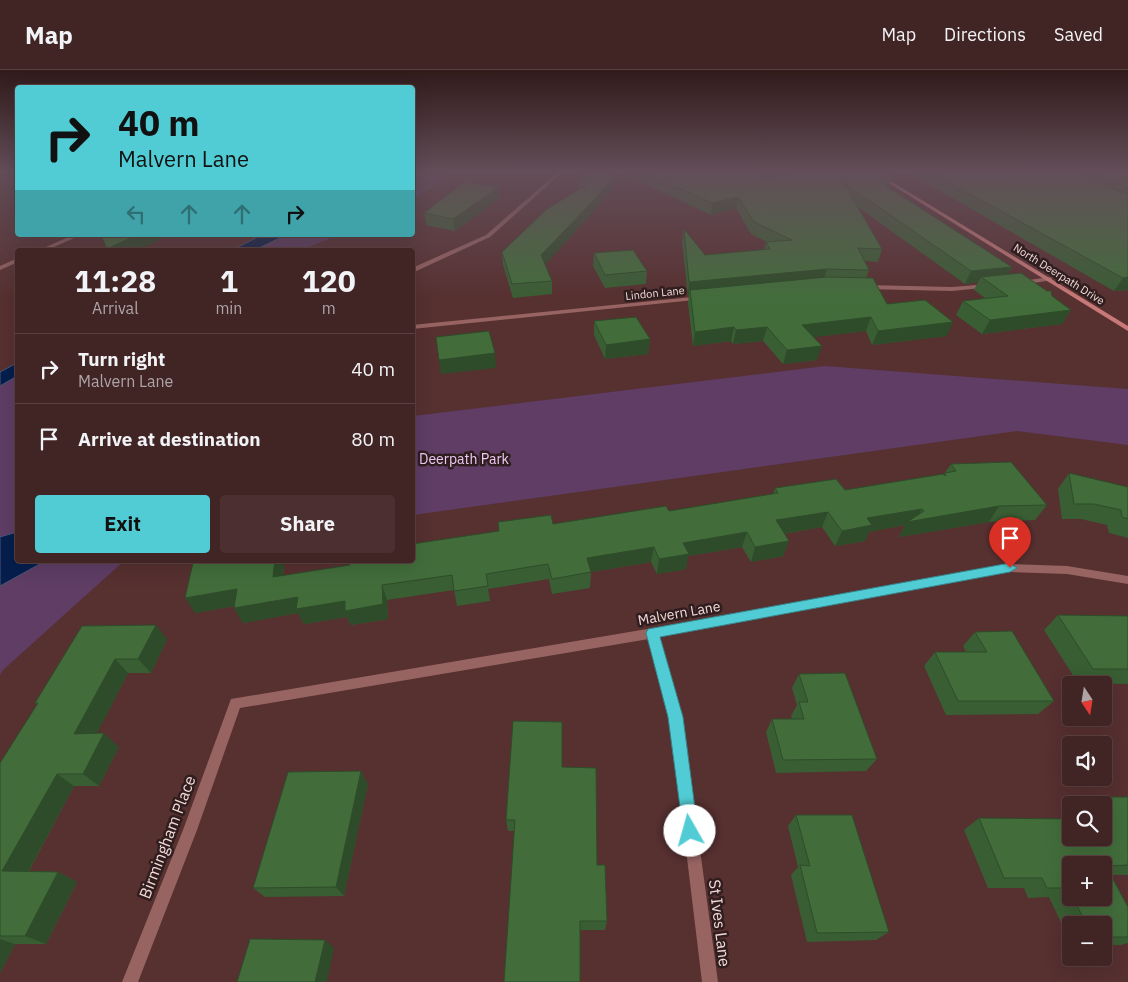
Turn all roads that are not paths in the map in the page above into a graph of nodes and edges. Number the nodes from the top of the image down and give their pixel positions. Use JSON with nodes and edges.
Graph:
{"nodes":[{"id":1,"x":512,"y":215,"type":"edge"},
{"id":2,"x":941,"y":215,"type":"edge"},
{"id":3,"x":73,"y":237,"type":"edge"},
{"id":4,"x":47,"y":248,"type":"edge"},
{"id":5,"x":15,"y":261,"type":"edge"},
{"id":6,"x":0,"y":268,"type":"edge"},
{"id":7,"x":415,"y":270,"type":"edge"},
{"id":8,"x":1050,"y":280,"type":"junction"},
{"id":9,"x":1012,"y":284,"type":"edge"},
{"id":10,"x":993,"y":286,"type":"edge"},
{"id":11,"x":862,"y":287,"type":"edge"},
{"id":12,"x":705,"y":298,"type":"edge"},
{"id":13,"x":415,"y":327,"type":"edge"},
{"id":14,"x":1128,"y":329,"type":"edge"},
{"id":15,"x":1128,"y":580,"type":"edge"},
{"id":16,"x":653,"y":633,"type":"junction"},
{"id":17,"x":235,"y":704,"type":"joint"},
{"id":18,"x":130,"y":982,"type":"edge"},
{"id":19,"x":710,"y":982,"type":"edge"}],
"edges":[{"from":1,"to":7,"type":"street"},
{"from":2,"to":8,"type":"street","name":"North Deerpath Drive"},
{"from":3,"to":4,"type":"street"},
{"from":5,"to":6,"type":"street"},
{"from":8,"to":9,"type":"street"},
{"from":8,"to":14,"type":"street","name":"North Deerpath Drive"},
{"from":10,"to":11,"type":"street"},
{"from":12,"to":13,"type":"street","name":"Lindon Lane"},
{"from":15,"to":16,"type":"street","name":"Malvern Lane"},
{"from":16,"to":17,"type":"street","name":"Malvern Lane"},
{"from":16,"to":19,"type":"street","name":"St Ives Lane"},
{"from":17,"to":18,"type":"street","name":"Birmingham Place"}]}
